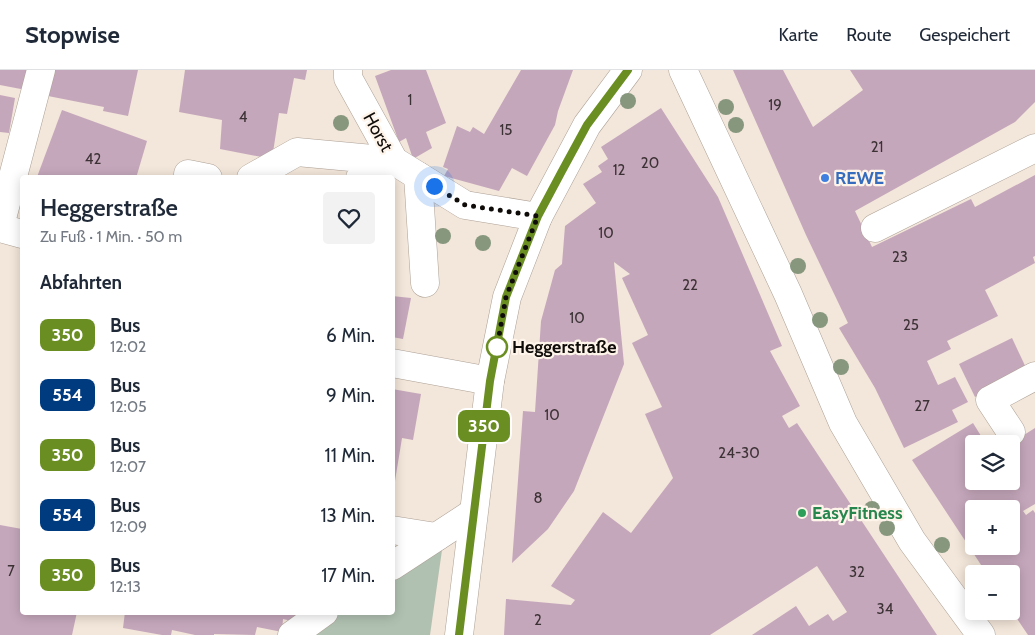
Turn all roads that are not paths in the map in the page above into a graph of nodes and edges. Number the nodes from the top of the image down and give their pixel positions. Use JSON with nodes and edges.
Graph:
{"nodes":[{"id":1,"x":41,"y":70,"type":"edge"},
{"id":2,"x":628,"y":70,"type":"edge"},
{"id":3,"x":683,"y":70,"type":"edge"},
{"id":4,"x":352,"y":73,"type":"edge"},
{"id":5,"x":1035,"y":148,"type":"edge"},
{"id":6,"x":394,"y":162,"type":"junction"},
{"id":7,"x":256,"y":175,"type":"edge"},
{"id":8,"x":366,"y":175,"type":"edge"},
{"id":9,"x":418,"y":176,"type":"junction"},
{"id":10,"x":2,"y":216,"type":"edge"},
{"id":11,"x":538,"y":216,"type":"junction"},
{"id":12,"x":875,"y":228,"type":"dead end"},
{"id":13,"x":20,"y":232,"type":"edge"},
{"id":14,"x":425,"y":283,"type":"dead end"},
{"id":15,"x":395,"y":364,"type":"edge"},
{"id":16,"x":1035,"y":376,"type":"edge"},
{"id":17,"x":490,"y":381,"type":"junction"},
{"id":18,"x":1011,"y":432,"type":"dead end"},
{"id":19,"x":473,"y":514,"type":"junction"},
{"id":20,"x":395,"y":530,"type":"edge"},
{"id":21,"x":436,"y":537,"type":"junction"},
{"id":22,"x":395,"y":564,"type":"edge"},
{"id":23,"x":320,"y":615,"type":"edge"},
{"id":24,"x":292,"y":635,"type":"edge"},
{"id":25,"x":459,"y":635,"type":"edge"},
{"id":26,"x":981,"y":635,"type":"edge"}],
"edges":[{"from":1,"to":10,"type":"street"},
{"from":2,"to":11,"type":"street"},
{"from":3,"to":26,"type":"street"},
{"from":4,"to":6,"type":"street","name":"Horst"},
{"from":5,"to":12,"type":"street"},
{"from":6,"to":7,"type":"street"},
{"from":6,"to":8,"type":"street"},
{"from":6,"to":9,"type":"street","name":"Horst"},
{"from":9,"to":11,"type":"street","name":"Horst"},
{"from":9,"to":14,"type":"street"},
{"from":10,"to":13,"type":"street"},
{"from":11,"to":17,"type":"street"},
{"from":15,"to":17,"type":"street"},
{"from":16,"to":18,"type":"street"},
{"from":17,"to":19,"type":"street"},
{"from":19,"to":21,"type":"street"},
{"from":19,"to":25,"type":"street"},
{"from":20,"to":21,"type":"street"},
{"from":21,"to":22,"type":"street"},
{"from":23,"to":24,"type":"street"}]}
